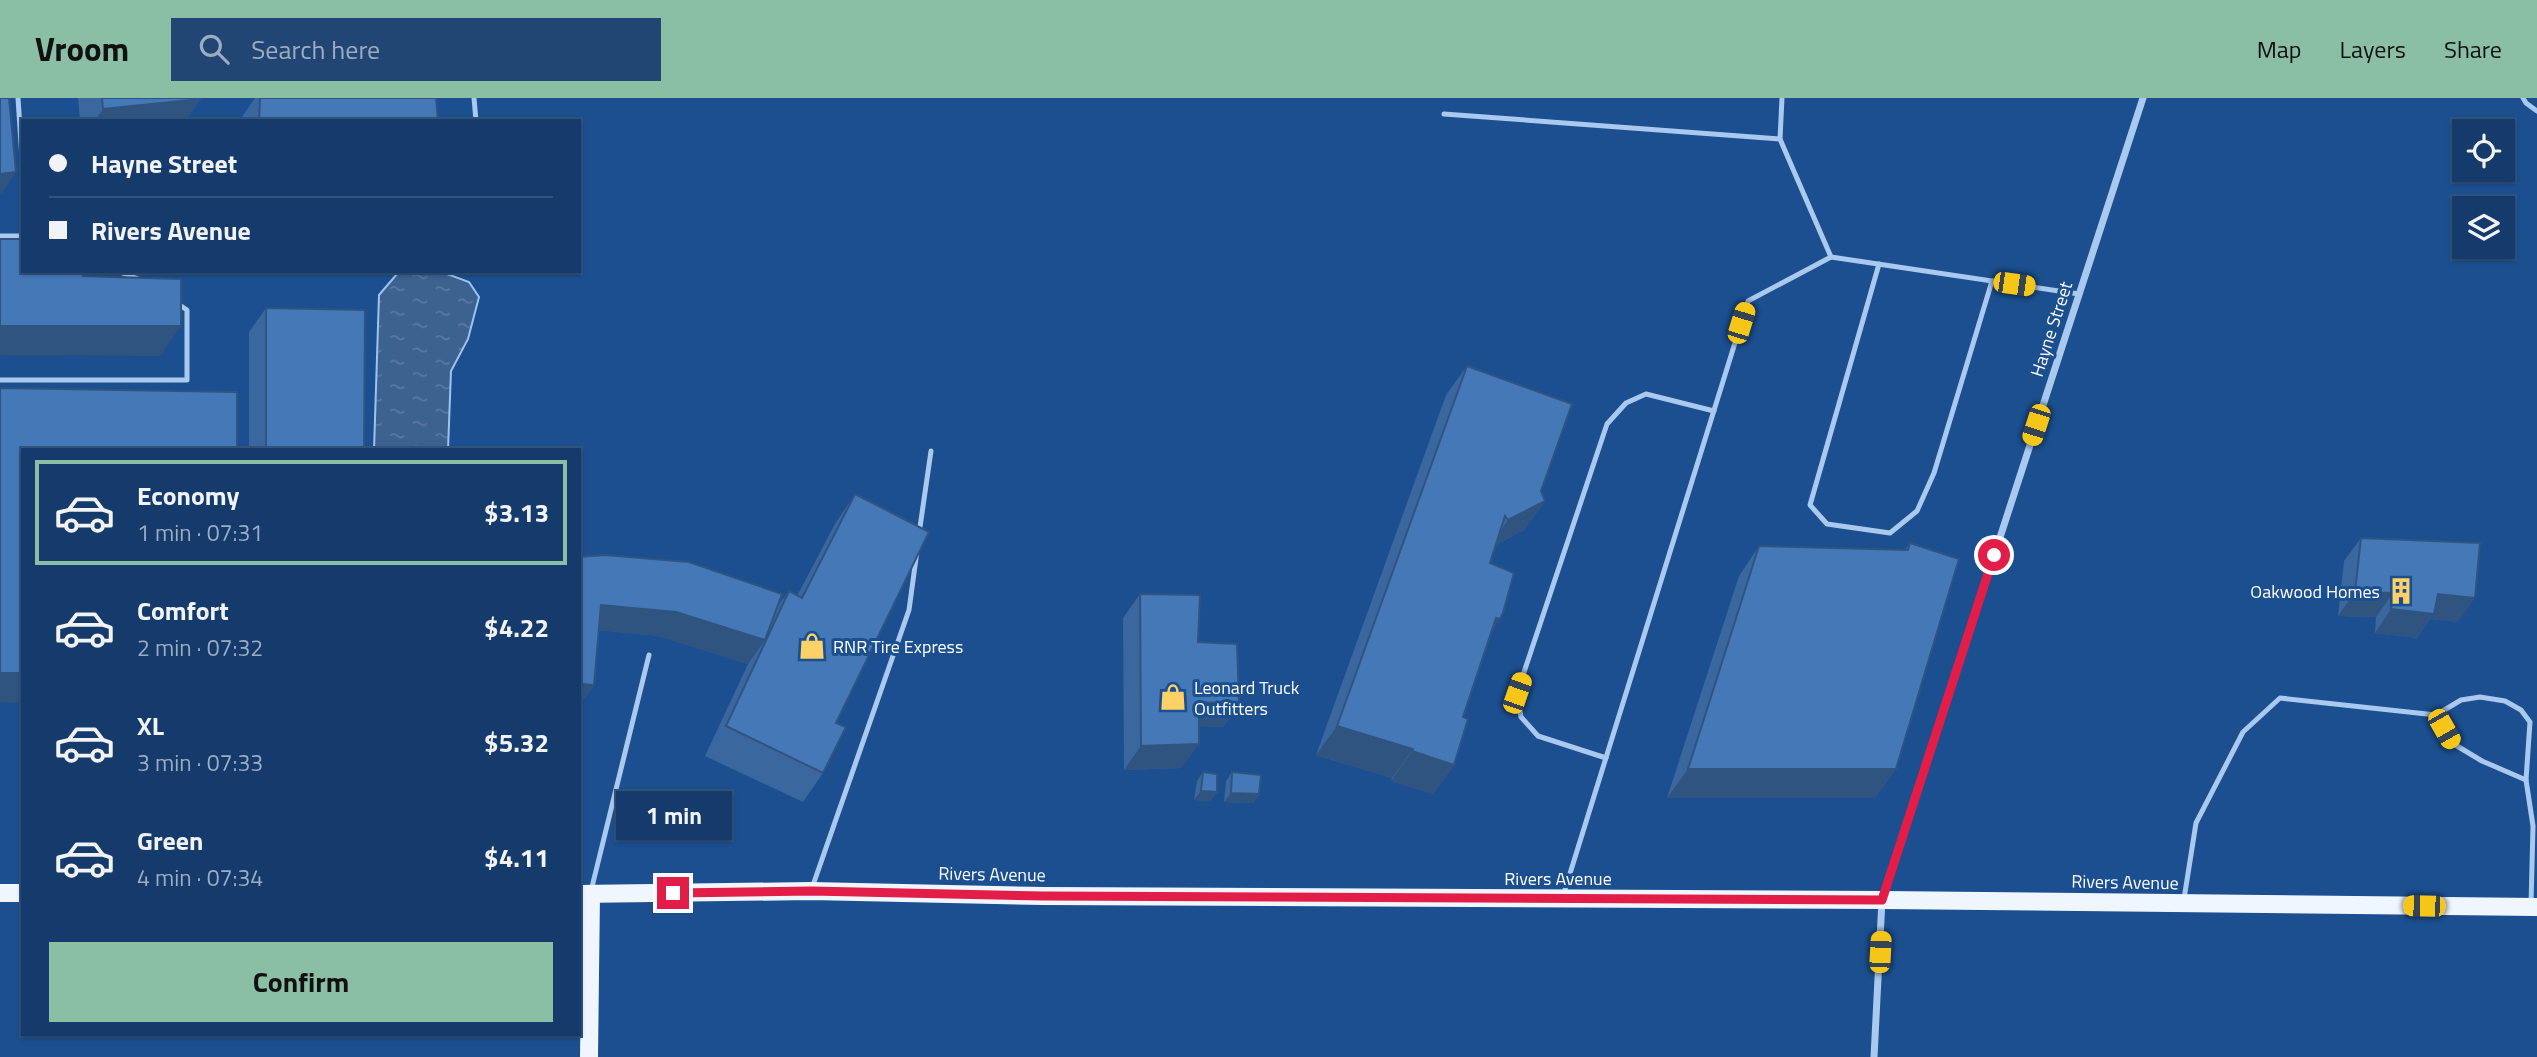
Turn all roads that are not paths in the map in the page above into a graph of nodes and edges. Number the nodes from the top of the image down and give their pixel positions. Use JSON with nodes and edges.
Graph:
{"nodes":[{"id":1,"x":18,"y":98,"type":"edge"},
{"id":2,"x":474,"y":98,"type":"edge"},
{"id":3,"x":1782,"y":98,"type":"edge"},
{"id":4,"x":2143,"y":98,"type":"edge"},
{"id":5,"x":2523,"y":98,"type":"edge"},
{"id":6,"x":2537,"y":111,"type":"edge"},
{"id":7,"x":1444,"y":114,"type":"dead end"},
{"id":8,"x":475,"y":119,"type":"edge"},
{"id":9,"x":1780,"y":139,"type":"junction"},
{"id":10,"x":21,"y":144,"type":"edge"},
{"id":11,"x":0,"y":236,"type":"edge"},
{"id":12,"x":21,"y":236,"type":"edge"},
{"id":13,"x":1831,"y":257,"type":"junction"},
{"id":14,"x":1879,"y":264,"type":"junction"},
{"id":15,"x":122,"y":273,"type":"edge"},
{"id":16,"x":1992,"y":281,"type":"junction"},
{"id":17,"x":151,"y":284,"type":"edge"},
{"id":18,"x":2079,"y":293,"type":"junction"},
{"id":19,"x":169,"y":297,"type":"edge"},
{"id":20,"x":0,"y":380,"type":"edge"},
{"id":21,"x":1714,"y":411,"type":"junction"},
{"id":22,"x":931,"y":451,"type":"dead end"},
{"id":23,"x":649,"y":655,"type":"dead end"},
{"id":24,"x":2436,"y":715,"type":"junction"},
{"id":25,"x":1606,"y":758,"type":"junction"},
{"id":26,"x":2526,"y":780,"type":"junction"},
{"id":27,"x":811,"y":891,"type":"junction"},
{"id":28,"x":0,"y":893,"type":"edge"},
{"id":29,"x":21,"y":893,"type":"edge"},
{"id":30,"x":585,"y":894,"type":"edge"},
{"id":31,"x":1562,"y":899,"type":"junction"},
{"id":32,"x":1882,"y":900,"type":"junction"},
{"id":33,"x":2183,"y":904,"type":"junction"},
{"id":34,"x":2534,"y":907,"type":"edge"},
{"id":35,"x":589,"y":1057,"type":"edge"},
{"id":36,"x":1874,"y":1057,"type":"edge"}],
"edges":[{"from":1,"to":10,"type":"lane"},
{"from":2,"to":8,"type":"lane"},
{"from":3,"to":9,"type":"lane"},
{"from":4,"to":18,"type":"street","name":"Hayne Street"},
{"from":5,"to":6,"type":"lane"},
{"from":7,"to":9,"type":"lane"},
{"from":9,"to":13,"type":"lane"},
{"from":11,"to":12,"type":"lane"},
{"from":13,"to":14,"type":"lane"},
{"from":13,"to":21,"type":"lane"},
{"from":14,"to":16,"type":"lane"},
{"from":14,"to":16,"type":"lane"},
{"from":15,"to":17,"type":"lane"},
{"from":16,"to":18,"type":"lane"},
{"from":18,"to":32,"type":"street","name":"Hayne Street"},
{"from":19,"to":20,"type":"lane"},
{"from":21,"to":25,"type":"lane"},
{"from":21,"to":25,"type":"lane"},
{"from":22,"to":27,"type":"lane"},
{"from":23,"to":30,"type":"lane"},
{"from":24,"to":26,"type":"lane"},
{"from":24,"to":26,"type":"lane"},
{"from":24,"to":33,"type":"lane"},
{"from":25,"to":31,"type":"lane"},
{"from":26,"to":34,"type":"lane"},
{"from":27,"to":30,"type":"main road","name":"Rivers Avenue"},
{"from":27,"to":31,"type":"main road","name":"Rivers Avenue"},
{"from":28,"to":29,"type":"main road"},
{"from":30,"to":35,"type":"main road"},
{"from":31,"to":32,"type":"main road","name":"Rivers Avenue"},
{"from":32,"to":33,"type":"main road","name":"Rivers Avenue"},
{"from":32,"to":36,"type":"street","name":"Hayne Street"},
{"from":33,"to":34,"type":"main road","name":"Rivers Avenue"}]}
